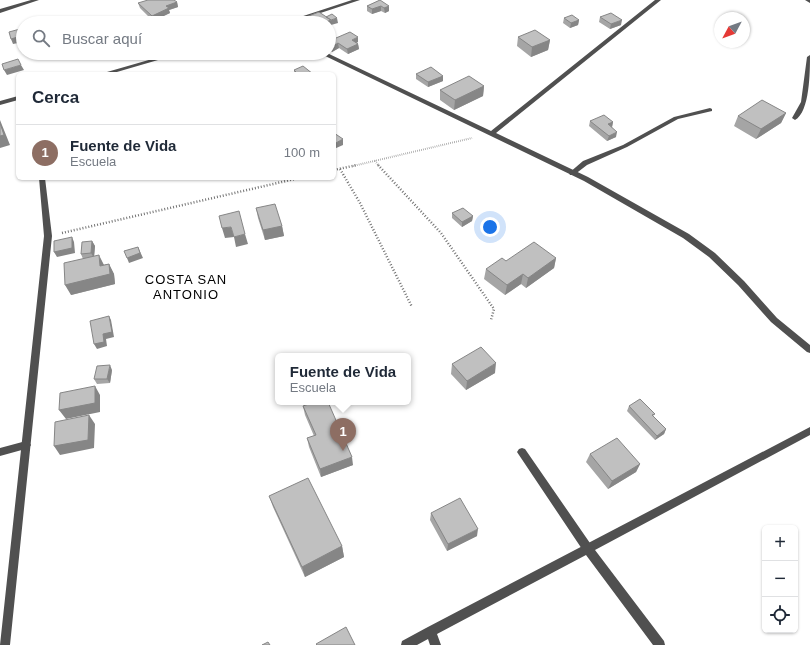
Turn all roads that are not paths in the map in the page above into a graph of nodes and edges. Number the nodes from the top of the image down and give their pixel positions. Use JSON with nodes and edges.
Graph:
{"nodes":[{"id":1,"x":36,"y":0,"type":"edge"},
{"id":2,"x":357,"y":0,"type":"edge"},
{"id":3,"x":658,"y":0,"type":"edge"},
{"id":4,"x":0,"y":11,"type":"edge"},
{"id":5,"x":307,"y":16,"type":"edge"},
{"id":6,"x":810,"y":57,"type":"edge"},
{"id":7,"x":154,"y":60,"type":"edge"},
{"id":8,"x":336,"y":60,"type":"edge"},
{"id":9,"x":110,"y":72,"type":"edge"},
{"id":10,"x":16,"y":99,"type":"edge"},
{"id":11,"x":0,"y":103,"type":"edge"},
{"id":12,"x":710,"y":110,"type":"dead end"},
{"id":13,"x":796,"y":118,"type":"dead end"},
{"id":14,"x":491,"y":134,"type":"junction"},
{"id":15,"x":572,"y":173,"type":"junction"},
{"id":16,"x":42,"y":180,"type":"edge"},
{"id":17,"x":810,"y":350,"type":"edge"},
{"id":18,"x":810,"y":431,"type":"edge"},
{"id":19,"x":26,"y":445,"type":"junction"},
{"id":20,"x":0,"y":452,"type":"edge"},
{"id":21,"x":522,"y":452,"type":"dead end"},
{"id":22,"x":588,"y":549,"type":"junction"},
{"id":23,"x":430,"y":632,"type":"junction"},
{"id":24,"x":4,"y":645,"type":"edge"},
{"id":25,"x":406,"y":645,"type":"edge"},
{"id":26,"x":436,"y":645,"type":"edge"},
{"id":27,"x":660,"y":645,"type":"edge"}],
"edges":[{"from":1,"to":4,"type":"street"},
{"from":2,"to":5,"type":"street"},
{"from":3,"to":14,"type":"street"},
{"from":6,"to":13,"type":"street"},
{"from":7,"to":9,"type":"street"},
{"from":8,"to":14,"type":"street"},
{"from":10,"to":11,"type":"street"},
{"from":12,"to":15,"type":"street"},
{"from":14,"to":15,"type":"street"},
{"from":15,"to":17,"type":"street"},
{"from":16,"to":19,"type":"street"},
{"from":18,"to":22,"type":"street"},
{"from":19,"to":20,"type":"street"},
{"from":19,"to":24,"type":"street"},
{"from":21,"to":22,"type":"street"},
{"from":22,"to":23,"type":"street"},
{"from":22,"to":27,"type":"street"},
{"from":23,"to":25,"type":"street"},
{"from":23,"to":26,"type":"street"}]}
